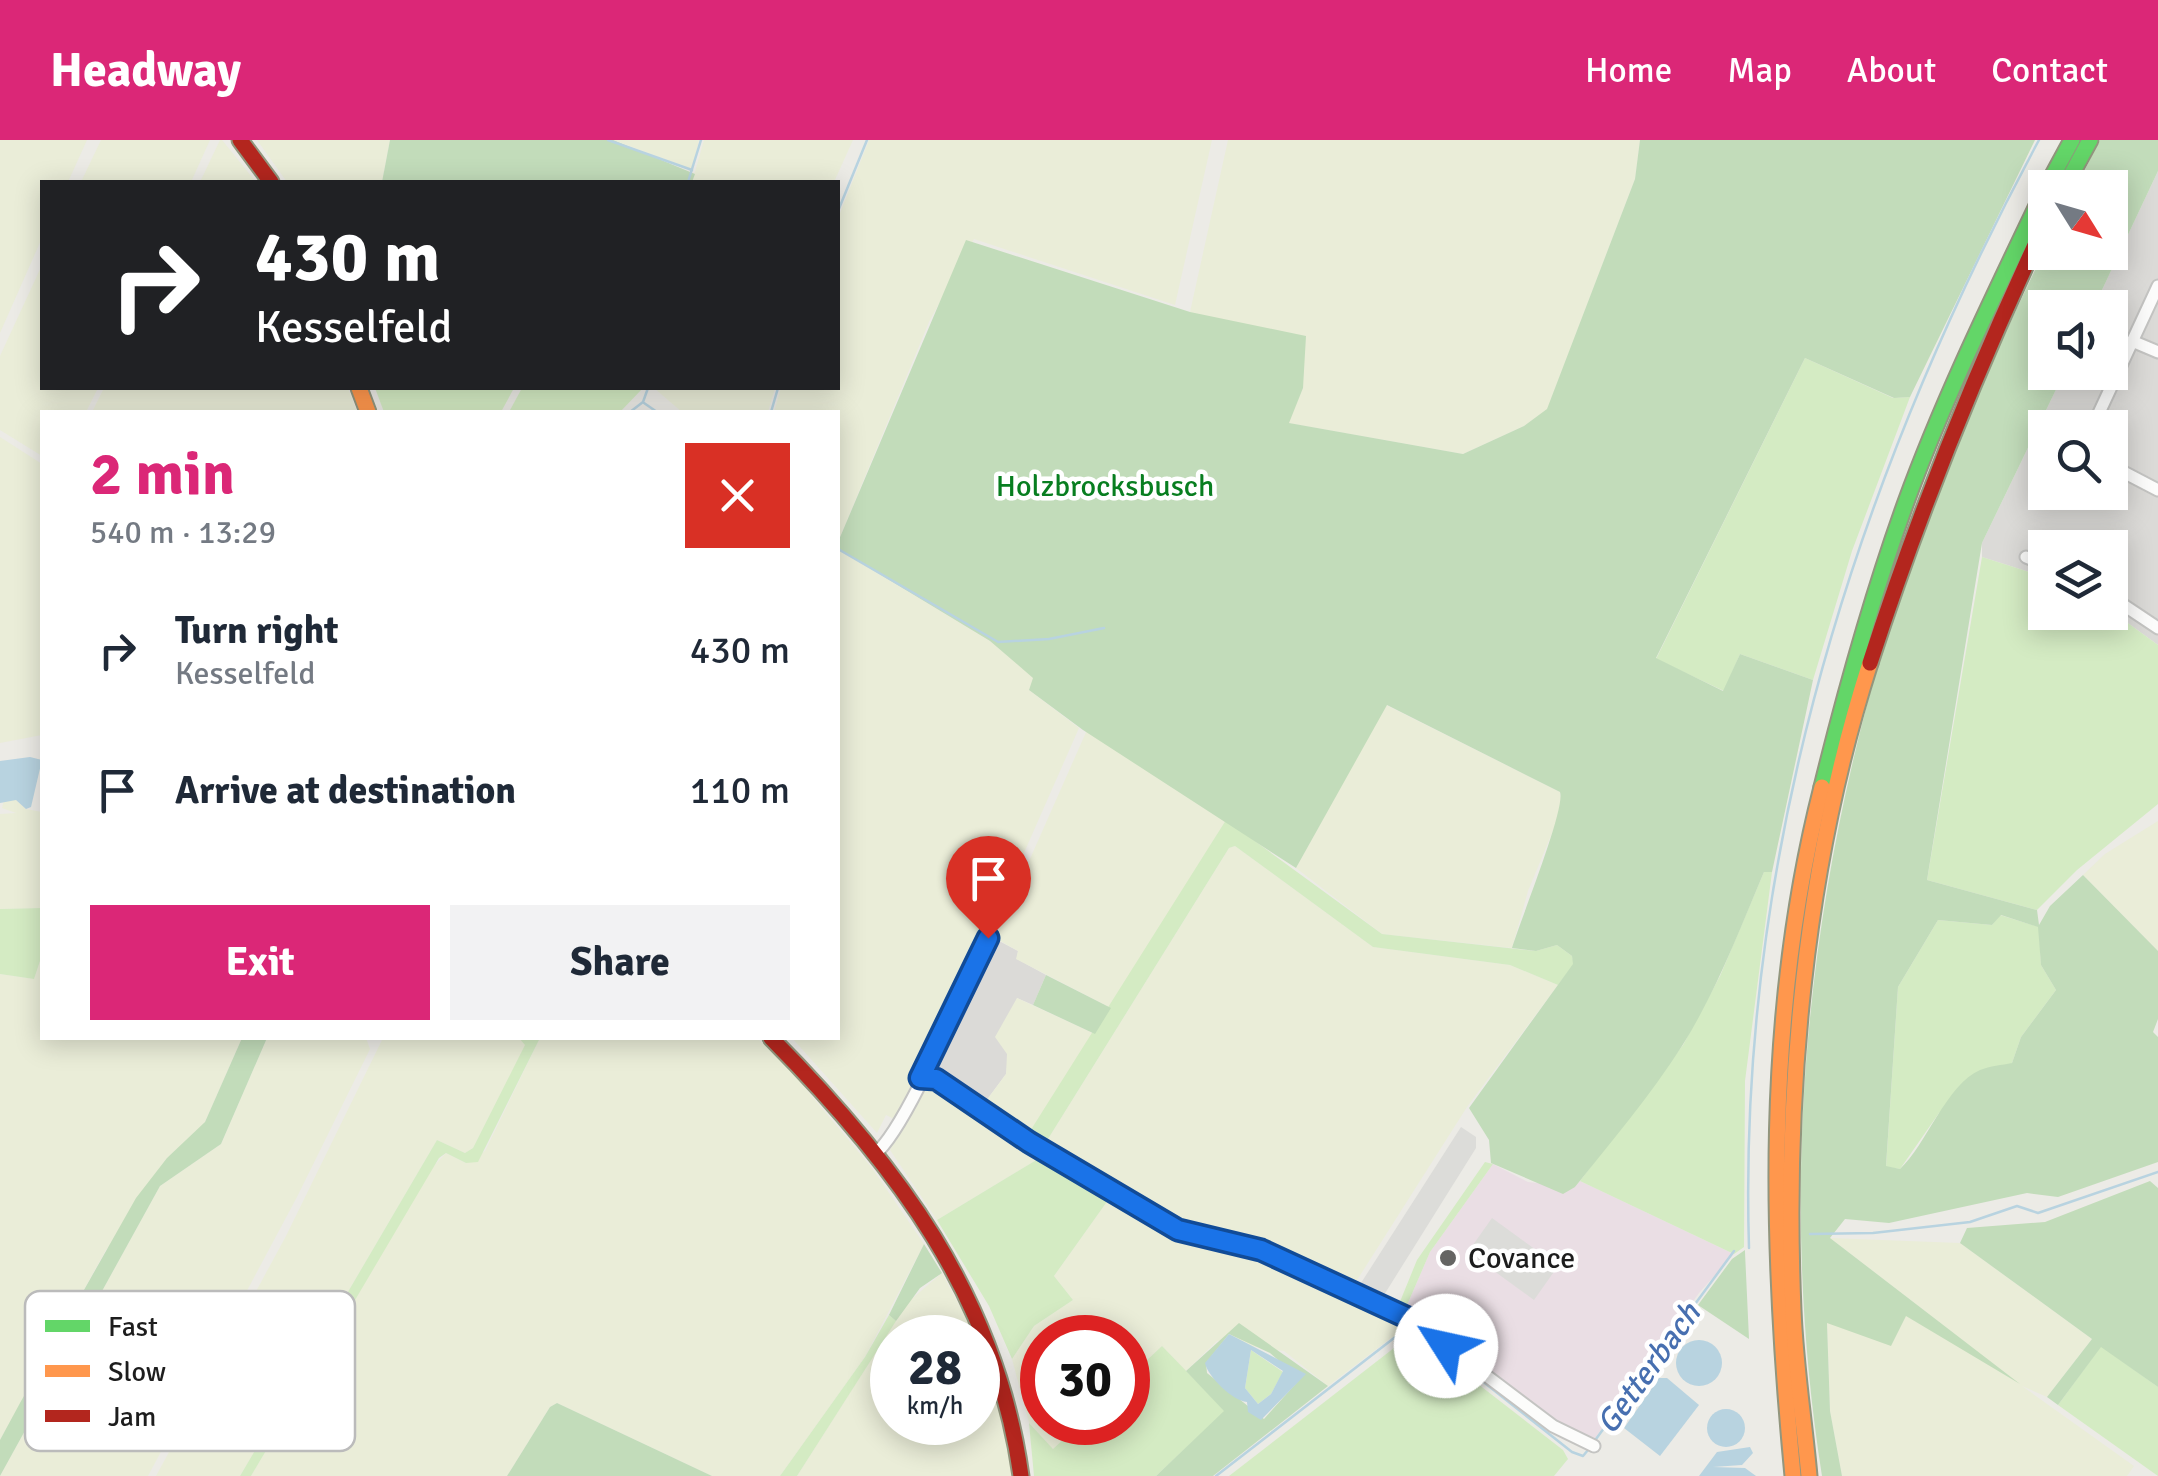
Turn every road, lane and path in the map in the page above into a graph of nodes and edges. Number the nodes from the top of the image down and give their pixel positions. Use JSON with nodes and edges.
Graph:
{"nodes":[{"id":1,"x":240,"y":140,"type":"edge"},
{"id":2,"x":2072,"y":140,"type":"edge"},
{"id":3,"x":2090,"y":140,"type":"edge"},
{"id":4,"x":2055,"y":170,"type":"edge"},
{"id":5,"x":2074,"y":170,"type":"edge"},
{"id":6,"x":270,"y":180,"type":"edge"},
{"id":7,"x":2028,"y":223,"type":"edge"},
{"id":8,"x":2028,"y":259,"type":"edge"},
{"id":9,"x":2158,"y":286,"type":"edge"},
{"id":10,"x":2132,"y":341,"type":"junction"},
{"id":11,"x":2158,"y":352,"type":"edge"},
{"id":12,"x":2100,"y":410,"type":"edge"},
{"id":13,"x":2128,"y":474,"type":"edge"},
{"id":14,"x":2158,"y":490,"type":"edge"},
{"id":15,"x":2128,"y":608,"type":"edge"},
{"id":16,"x":2158,"y":628,"type":"edge"},
{"id":17,"x":988,"y":938,"type":"dead end"},
{"id":18,"x":773,"y":1040,"type":"edge"},
{"id":19,"x":920,"y":1078,"type":"junction"},
{"id":20,"x":875,"y":1154,"type":"junction"},
{"id":21,"x":1592,"y":1445,"type":"dead end"},
{"id":22,"x":1021,"y":1476,"type":"edge"},
{"id":23,"x":1794,"y":1476,"type":"edge"},
{"id":24,"x":1810,"y":1476,"type":"edge"}],
"edges":[{"from":1,"to":6,"type":"main road"},
{"from":2,"to":4,"type":"main road"},
{"from":3,"to":5,"type":"main road"},
{"from":7,"to":23,"type":"main road"},
{"from":8,"to":24,"type":"main road"},
{"from":9,"to":10,"type":"street"},
{"from":10,"to":11,"type":"street"},
{"from":10,"to":12,"type":"street"},
{"from":13,"to":14,"type":"street"},
{"from":15,"to":16,"type":"street"},
{"from":17,"to":19,"type":"street"},
{"from":18,"to":20,"type":"main road"},
{"from":19,"to":20,"type":"street"},
{"from":19,"to":21,"type":"street"},
{"from":20,"to":22,"type":"main road"}]}
